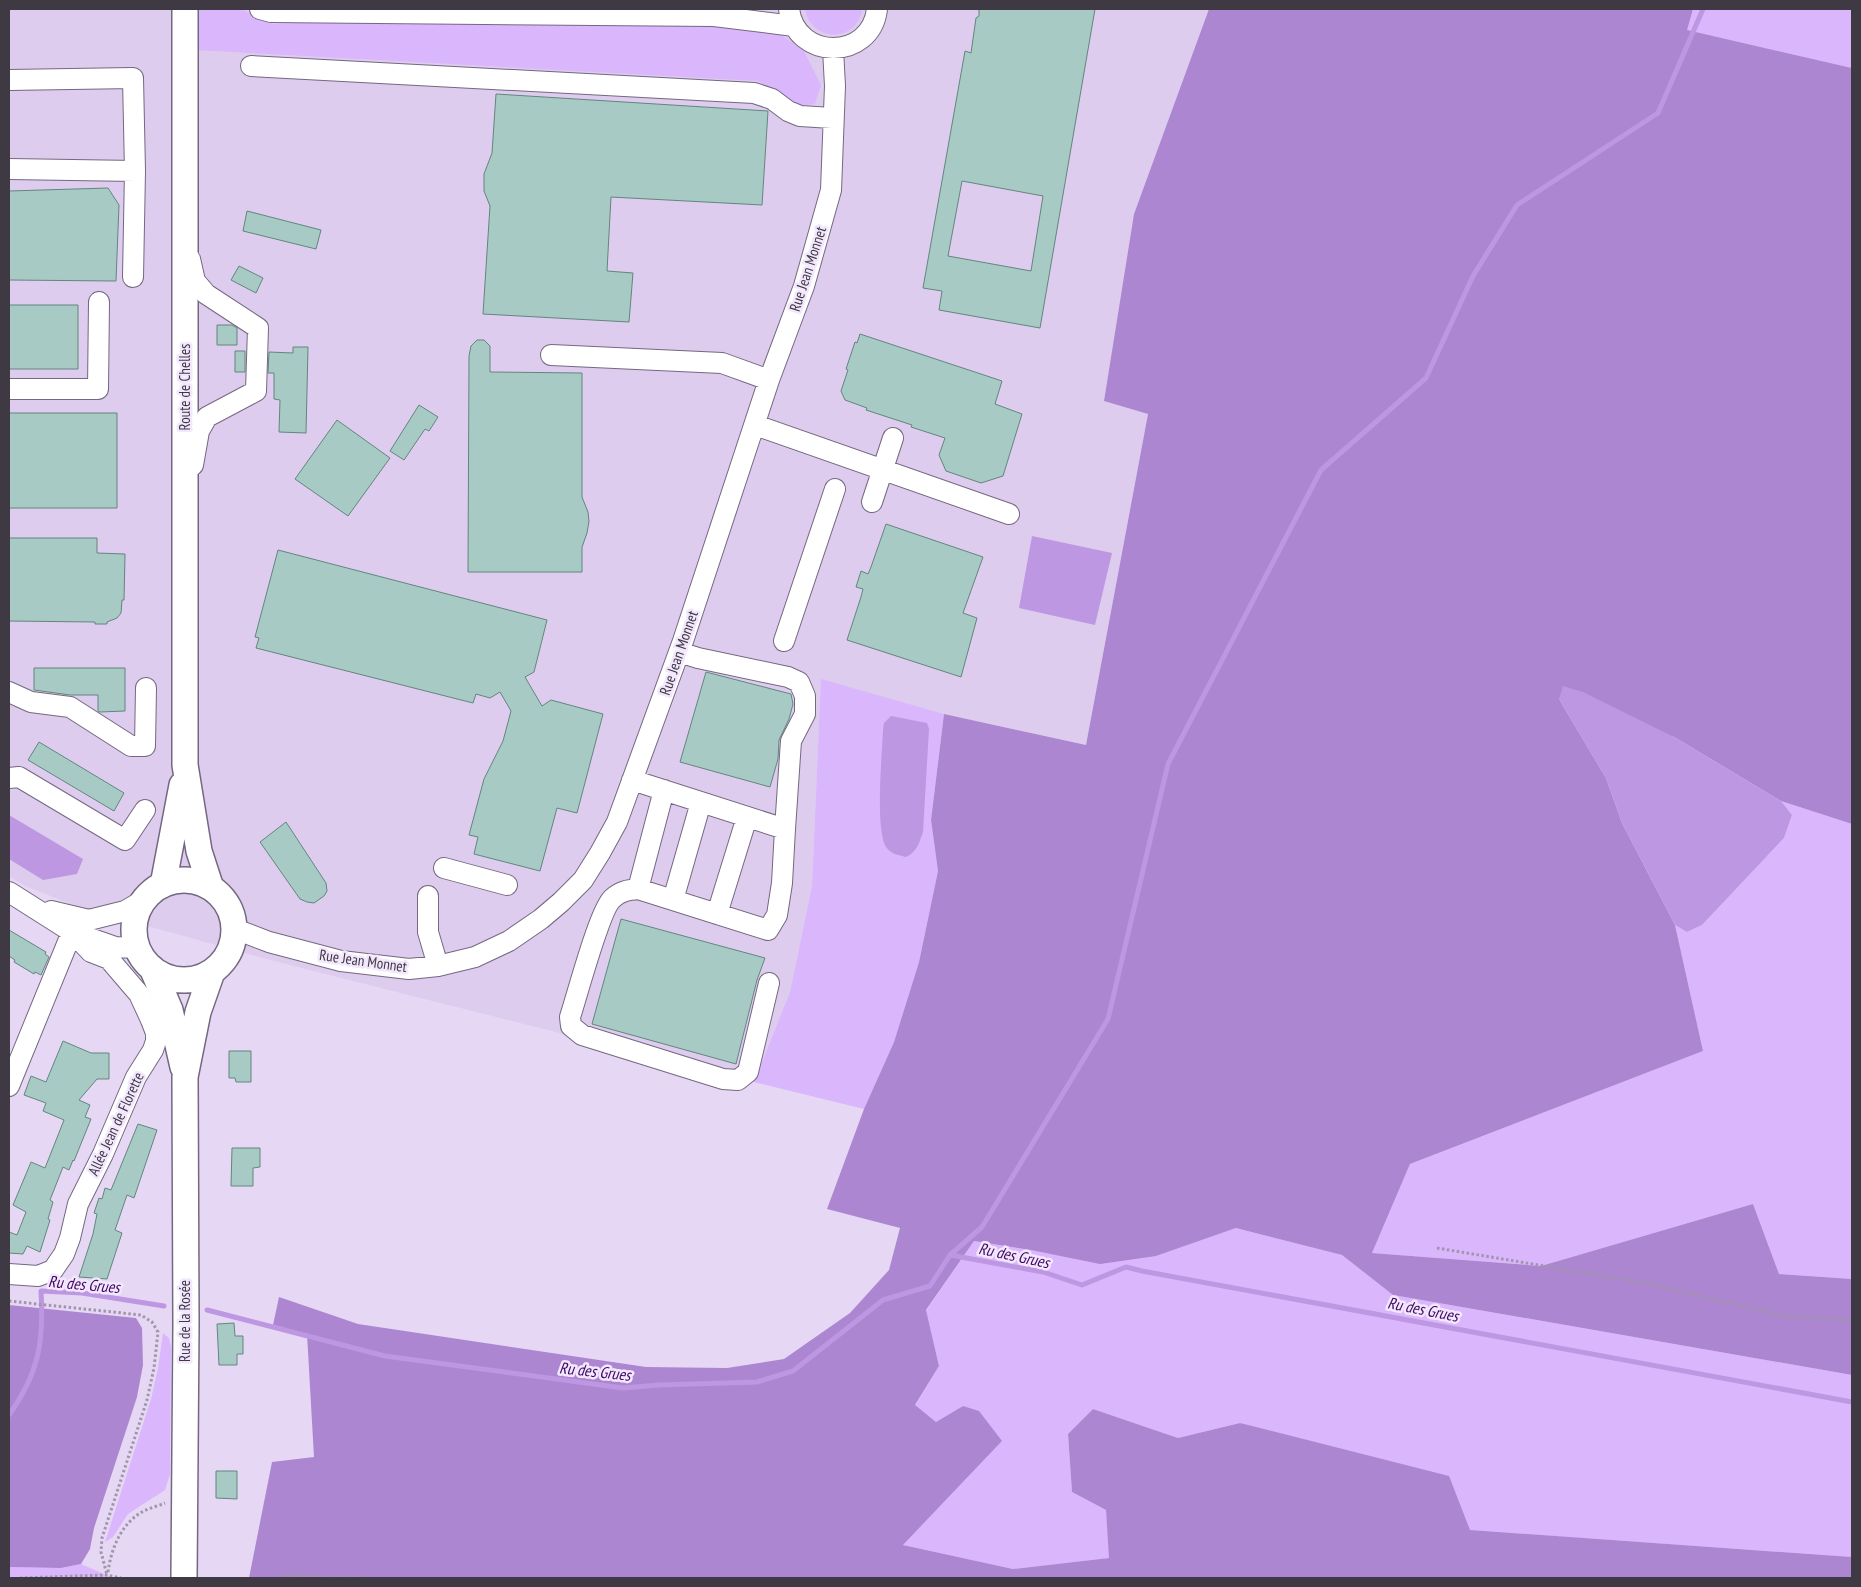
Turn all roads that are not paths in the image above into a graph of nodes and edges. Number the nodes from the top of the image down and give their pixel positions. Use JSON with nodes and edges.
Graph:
{"nodes":[{"id":1,"x":185,"y":9,"type":"edge"},
{"id":2,"x":260,"y":9,"type":"edge"},
{"id":3,"x":877,"y":9,"type":"edge"},
{"id":4,"x":354,"y":11,"type":"edge"},
{"id":5,"x":461,"y":11,"type":"edge"},
{"id":6,"x":728,"y":11,"type":"edge"},
{"id":7,"x":791,"y":17,"type":"edge"},
{"id":8,"x":833,"y":49,"type":"junction"},
{"id":9,"x":251,"y":66,"type":"dead end"},
{"id":10,"x":9,"y":80,"type":"edge"},
{"id":11,"x":832,"y":118,"type":"junction"},
{"id":12,"x":9,"y":169,"type":"edge"},
{"id":13,"x":135,"y":171,"type":"junction"},
{"id":14,"x":185,"y":237,"type":"junction"},
{"id":15,"x":133,"y":276,"type":"dead end"},
{"id":16,"x":99,"y":302,"type":"dead end"},
{"id":17,"x":552,"y":355,"type":"dead end"},
{"id":18,"x":769,"y":380,"type":"junction"},
{"id":19,"x":9,"y":389,"type":"edge"},
{"id":20,"x":755,"y":426,"type":"junction"},
{"id":21,"x":893,"y":438,"type":"dead end"},
{"id":22,"x":883,"y":470,"type":"junction"},
{"id":23,"x":835,"y":489,"type":"dead end"},
{"id":24,"x":872,"y":502,"type":"dead end"},
{"id":25,"x":1009,"y":514,"type":"dead end"},
{"id":26,"x":184,"y":523,"type":"junction"},
{"id":27,"x":784,"y":640,"type":"dead end"},
{"id":28,"x":679,"y":652,"type":"junction"},
{"id":29,"x":146,"y":688,"type":"dead end"},
{"id":30,"x":9,"y":692,"type":"edge"},
{"id":31,"x":185,"y":765,"type":"junction"},
{"id":32,"x":9,"y":778,"type":"edge"},
{"id":33,"x":632,"y":780,"type":"junction"},
{"id":34,"x":664,"y":790,"type":"junction"},
{"id":35,"x":701,"y":802,"type":"junction"},
{"id":36,"x":145,"y":810,"type":"dead end"},
{"id":37,"x":747,"y":817,"type":"junction"},
{"id":38,"x":785,"y":829,"type":"junction"},
{"id":39,"x":444,"y":868,"type":"dead end"},
{"id":40,"x":163,"y":885,"type":"junction"},
{"id":41,"x":508,"y":885,"type":"dead end"},
{"id":42,"x":211,"y":888,"type":"junction"},
{"id":43,"x":638,"y":889,"type":"junction"},
{"id":44,"x":9,"y":892,"type":"edge"},
{"id":45,"x":428,"y":896,"type":"dead end"},
{"id":46,"x":144,"y":900,"type":"junction"},
{"id":47,"x":673,"y":900,"type":"junction"},
{"id":48,"x":32,"y":905,"type":"junction"},
{"id":49,"x":717,"y":914,"type":"junction"},
{"id":50,"x":235,"y":929,"type":"junction"},
{"id":51,"x":72,"y":932,"type":"junction"},
{"id":52,"x":138,"y":948,"type":"junction"},
{"id":53,"x":438,"y":966,"type":"junction"},
{"id":54,"x":152,"y":968,"type":"junction"},
{"id":55,"x":212,"y":972,"type":"junction"},
{"id":56,"x":769,"y":983,"type":"dead end"},
{"id":57,"x":185,"y":1077,"type":"junction"},
{"id":58,"x":9,"y":1086,"type":"edge"},
{"id":59,"x":9,"y":1274,"type":"edge"},
{"id":60,"x":184,"y":1572,"type":"edge"}],
"edges":[{"from":1,"to":14,"type":"main road","name":"Route de Chelles"},
{"from":2,"to":4,"type":"street"},
{"from":3,"to":8,"type":"street"},
{"from":4,"to":5,"type":"street"},
{"from":5,"to":6,"type":"street"},
{"from":6,"to":7,"type":"street"},
{"from":7,"to":8,"type":"street"},
{"from":8,"to":11,"type":"street","name":"Rue Jean Monnet"},
{"from":9,"to":11,"type":"street"},
{"from":10,"to":13,"type":"street"},
{"from":11,"to":18,"type":"street","name":"Rue Jean Monnet"},
{"from":12,"to":13,"type":"street"},
{"from":13,"to":15,"type":"street"},
{"from":14,"to":26,"type":"main road","name":"Route de Chelles"},
{"from":14,"to":26,"type":"street"},
{"from":16,"to":19,"type":"street"},
{"from":17,"to":18,"type":"street"},
{"from":18,"to":20,"type":"street","name":"Rue Jean Monnet"},
{"from":20,"to":22,"type":"street"},
{"from":20,"to":28,"type":"street","name":"Rue Jean Monnet"},
{"from":21,"to":22,"type":"street"},
{"from":22,"to":24,"type":"street"},
{"from":22,"to":25,"type":"street"},
{"from":23,"to":27,"type":"street"},
{"from":26,"to":31,"type":"main road","name":"Route de Chelles"},
{"from":28,"to":33,"type":"street","name":"Rue Jean Monnet"},
{"from":28,"to":38,"type":"street"},
{"from":29,"to":30,"type":"street"},
{"from":31,"to":40,"type":"main road"},
{"from":31,"to":42,"type":"main road"},
{"from":32,"to":36,"type":"street"},
{"from":33,"to":34,"type":"street"},
{"from":33,"to":53,"type":"street","name":"Rue Jean Monnet"},
{"from":34,"to":35,"type":"street"},
{"from":34,"to":43,"type":"street"},
{"from":35,"to":37,"type":"street"},
{"from":35,"to":47,"type":"street"},
{"from":37,"to":38,"type":"street"},
{"from":37,"to":49,"type":"street"},
{"from":38,"to":49,"type":"street"},
{"from":39,"to":41,"type":"street"},
{"from":40,"to":42,"type":"main road"},
{"from":40,"to":46,"type":"main road"},
{"from":42,"to":50,"type":"main road"},
{"from":43,"to":47,"type":"street"},
{"from":43,"to":56,"type":"street"},
{"from":44,"to":48,"type":"street"},
{"from":45,"to":53,"type":"street"},
{"from":46,"to":48,"type":"street"},
{"from":46,"to":52,"type":"main road"},
{"from":47,"to":49,"type":"street"},
{"from":48,"to":51,"type":"street"},
{"from":50,"to":53,"type":"street","name":"Rue Jean Monnet"},
{"from":50,"to":55,"type":"main road"},
{"from":51,"to":52,"type":"street"},
{"from":51,"to":58,"type":"street"},
{"from":51,"to":59,"type":"street","name":"Allée Jean de Florette"},
{"from":52,"to":54,"type":"main road"},
{"from":54,"to":55,"type":"main road"},
{"from":54,"to":57,"type":"main road","name":"Rue de la Rosée"},
{"from":55,"to":57,"type":"main road","name":"Rue de la Rosée"},
{"from":57,"to":60,"type":"main road","name":"Rue de la Rosée"}]}
